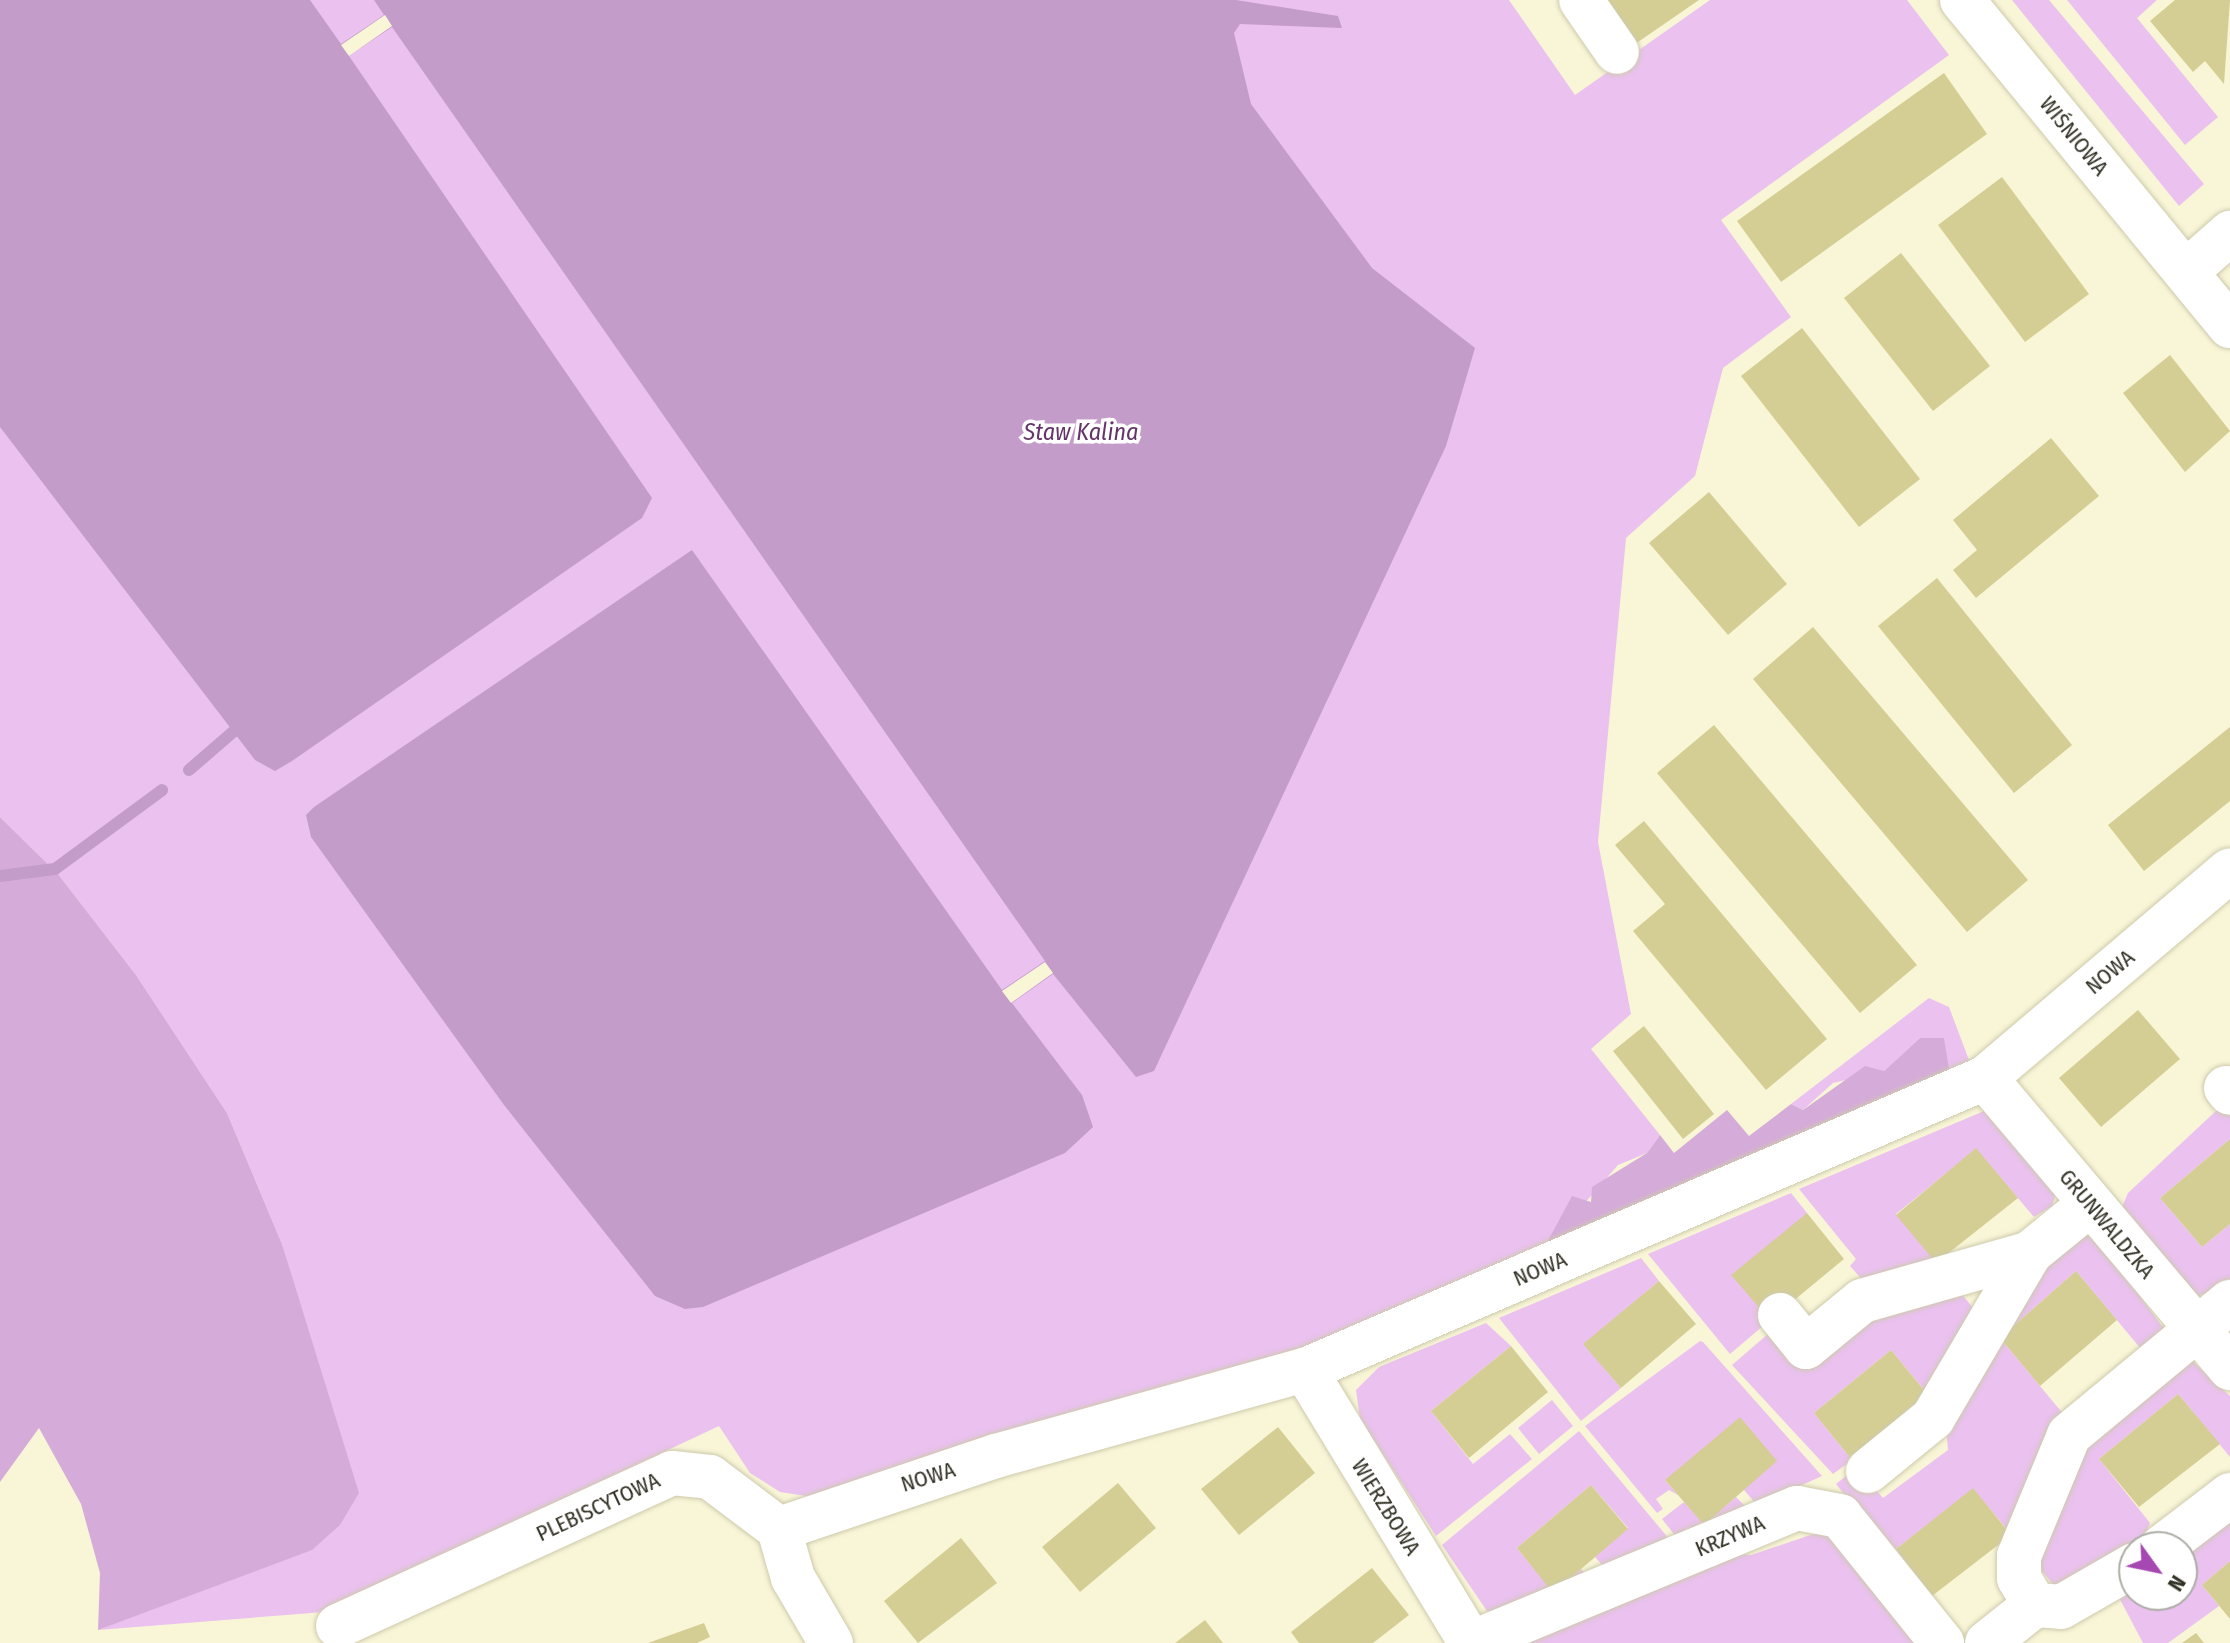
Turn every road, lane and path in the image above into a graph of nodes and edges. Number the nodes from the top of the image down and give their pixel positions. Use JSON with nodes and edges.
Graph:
{"nodes":[{"id":1,"x":1581,"y":0,"type":"edge"},
{"id":2,"x":1962,"y":0,"type":"edge"},
{"id":3,"x":1617,"y":52,"type":"dead end"},
{"id":4,"x":2230,"y":233,"type":"edge"},
{"id":5,"x":2186,"y":272,"type":"junction"},
{"id":6,"x":2230,"y":326,"type":"edge"},
{"id":7,"x":2230,"y":870,"type":"edge"},
{"id":8,"x":1985,"y":1078,"type":"junction"},
{"id":9,"x":2090,"y":1204,"type":"junction"},
{"id":10,"x":2030,"y":1253,"type":"junction"},
{"id":11,"x":2230,"y":1302,"type":"edge"},
{"id":12,"x":1780,"y":1315,"type":"dead end"},
{"id":13,"x":2197,"y":1331,"type":"junction"},
{"id":14,"x":2230,"y":1368,"type":"edge"},
{"id":15,"x":1305,"y":1370,"type":"junction"},
{"id":16,"x":1868,"y":1471,"type":"dead end"},
{"id":17,"x":2230,"y":1495,"type":"edge"},
{"id":18,"x":779,"y":1529,"type":"junction"},
{"id":19,"x":2183,"y":1531,"type":"edge"},
{"id":20,"x":2118,"y":1574,"type":"edge"},
{"id":21,"x":2035,"y":1605,"type":"junction"},
{"id":22,"x":338,"y":1626,"type":"dead end"},
{"id":23,"x":831,"y":1643,"type":"edge"},
{"id":24,"x":1471,"y":1643,"type":"edge"},
{"id":25,"x":1942,"y":1643,"type":"edge"},
{"id":26,"x":1987,"y":1643,"type":"edge"}],
"edges":[{"from":1,"to":3,"type":"street"},
{"from":2,"to":5,"type":"street","name":"WIŚNIOWA"},
{"from":4,"to":5,"type":"street"},
{"from":5,"to":6,"type":"street","name":"WIŚNIOWA"},
{"from":7,"to":8,"type":"street","name":"NOWA"},
{"from":8,"to":9,"type":"street","name":"GRUNWALDZKA"},
{"from":8,"to":15,"type":"street","name":"NOWA"},
{"from":9,"to":10,"type":"street"},
{"from":9,"to":13,"type":"street","name":"GRUNWALDZKA"},
{"from":10,"to":12,"type":"street"},
{"from":10,"to":16,"type":"street"},
{"from":11,"to":13,"type":"street"},
{"from":13,"to":14,"type":"street","name":"GRUNWALDZKA"},
{"from":13,"to":21,"type":"street"},
{"from":15,"to":18,"type":"street","name":"NOWA"},
{"from":15,"to":24,"type":"street","name":"WIERZBOWA"},
{"from":17,"to":19,"type":"street"},
{"from":18,"to":22,"type":"street","name":"PLEBISCYTOWA"},
{"from":18,"to":23,"type":"street"},
{"from":20,"to":21,"type":"street"},
{"from":21,"to":26,"type":"street"},
{"from":24,"to":25,"type":"street","name":"KRZYWA"}]}
